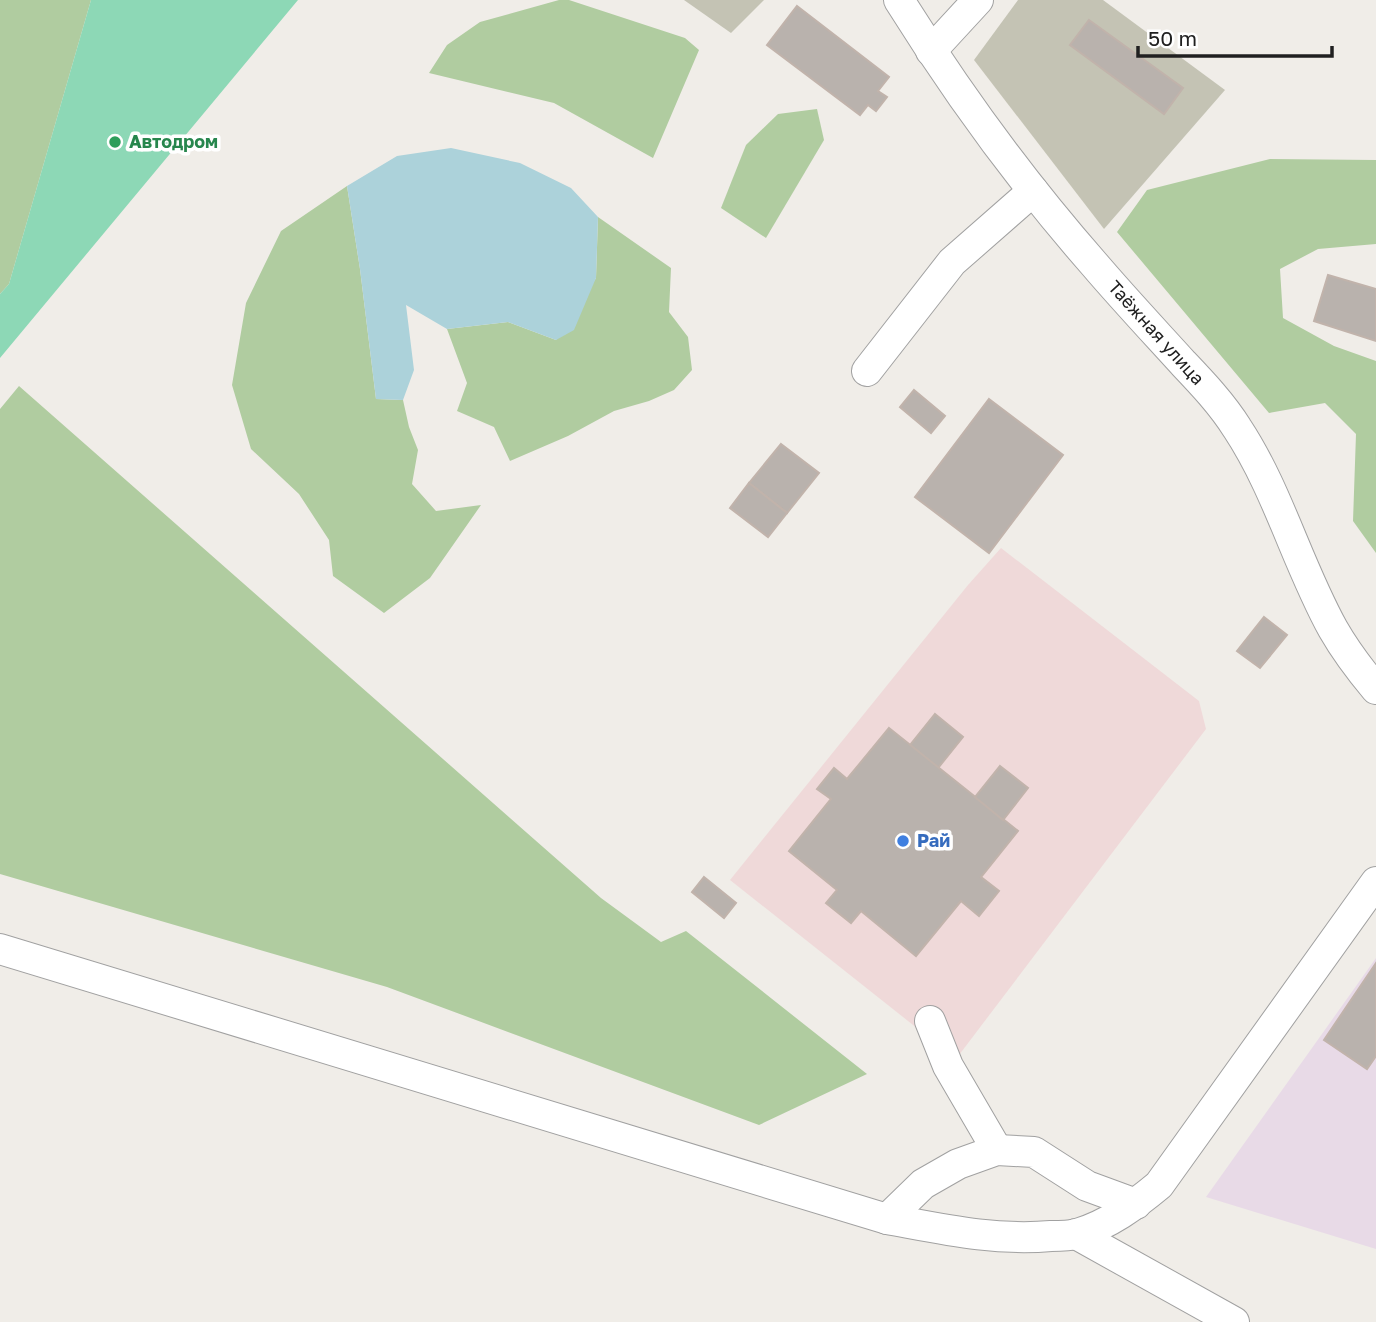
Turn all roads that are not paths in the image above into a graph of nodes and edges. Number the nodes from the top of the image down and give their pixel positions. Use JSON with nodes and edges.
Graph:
{"nodes":[{"id":1,"x":899,"y":0,"type":"edge"},
{"id":2,"x":978,"y":0,"type":"edge"},
{"id":3,"x":931,"y":51,"type":"junction"},
{"id":4,"x":1032,"y":191,"type":"junction"},
{"id":5,"x":867,"y":371,"type":"dead end"},
{"id":6,"x":1376,"y":689,"type":"edge"},
{"id":7,"x":1376,"y":882,"type":"edge"},
{"id":8,"x":0,"y":949,"type":"edge"},
{"id":9,"x":930,"y":1021,"type":"dead end"},
{"id":10,"x":997,"y":1150,"type":"junction"},
{"id":11,"x":1136,"y":1204,"type":"junction"},
{"id":12,"x":887,"y":1219,"type":"junction"},
{"id":13,"x":1076,"y":1234,"type":"junction"},
{"id":14,"x":1234,"y":1322,"type":"edge"}],
"edges":[{"from":1,"to":3,"type":"street","name":"Таёжная улица"},
{"from":2,"to":3,"type":"street"},
{"from":3,"to":4,"type":"street","name":"Таёжная улица"},
{"from":4,"to":5,"type":"street"},
{"from":4,"to":6,"type":"street","name":"Таёжная улица"},
{"from":7,"to":11,"type":"street"},
{"from":8,"to":12,"type":"street"},
{"from":9,"to":10,"type":"street"},
{"from":10,"to":11,"type":"street"},
{"from":10,"to":12,"type":"street"},
{"from":11,"to":13,"type":"street"},
{"from":12,"to":13,"type":"street"},
{"from":13,"to":14,"type":"street"}]}
